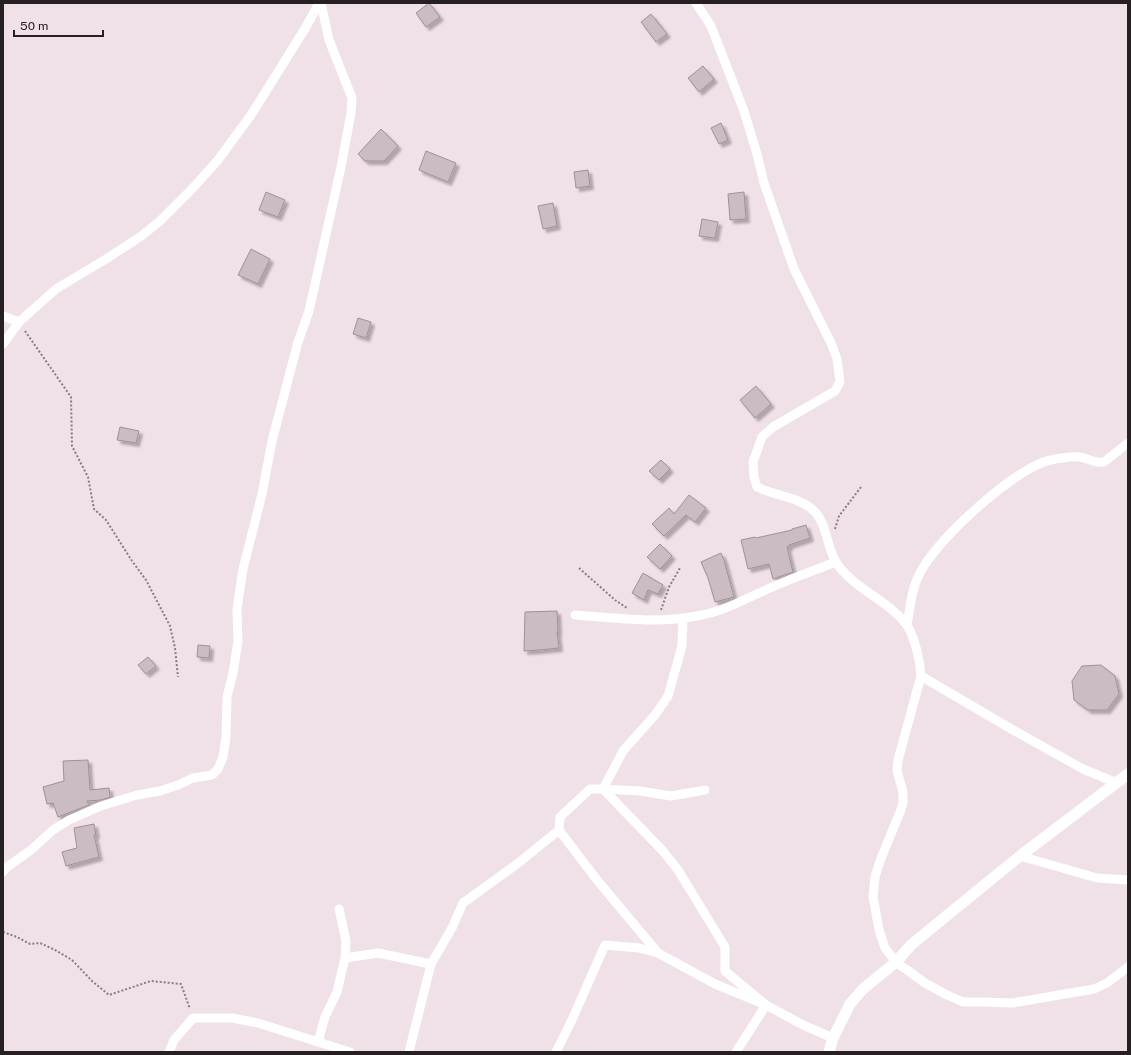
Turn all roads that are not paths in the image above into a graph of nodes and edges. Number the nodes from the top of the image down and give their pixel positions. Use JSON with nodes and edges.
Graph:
{"nodes":[{"id":1,"x":320,"y":3,"type":"edge"},
{"id":2,"x":696,"y":3,"type":"edge"},
{"id":3,"x":3,"y":316,"type":"edge"},
{"id":4,"x":19,"y":322,"type":"junction"},
{"id":5,"x":3,"y":344,"type":"edge"},
{"id":6,"x":1128,"y":444,"type":"edge"},
{"id":7,"x":836,"y":562,"type":"junction"},
{"id":8,"x":575,"y":615,"type":"dead end"},
{"id":9,"x":683,"y":618,"type":"junction"},
{"id":10,"x":907,"y":625,"type":"junction"},
{"id":11,"x":921,"y":676,"type":"junction"},
{"id":12,"x":1128,"y":774,"type":"edge"},
{"id":13,"x":1117,"y":783,"type":"junction"},
{"id":14,"x":603,"y":788,"type":"junction"},
{"id":15,"x":705,"y":790,"type":"dead end"},
{"id":16,"x":559,"y":830,"type":"junction"},
{"id":17,"x":1020,"y":856,"type":"junction"},
{"id":18,"x":3,"y":872,"type":"edge"},
{"id":19,"x":1128,"y":880,"type":"edge"},
{"id":20,"x":339,"y":909,"type":"dead end"},
{"id":21,"x":658,"y":953,"type":"junction"},
{"id":22,"x":345,"y":958,"type":"junction"},
{"id":23,"x":896,"y":962,"type":"junction"},
{"id":24,"x":431,"y":964,"type":"junction"},
{"id":25,"x":1128,"y":967,"type":"edge"},
{"id":26,"x":766,"y":1005,"type":"junction"},
{"id":27,"x":833,"y":1038,"type":"junction"},
{"id":28,"x":318,"y":1042,"type":"junction"},
{"id":29,"x":169,"y":1052,"type":"edge"},
{"id":30,"x":350,"y":1052,"type":"edge"},
{"id":31,"x":409,"y":1052,"type":"edge"},
{"id":32,"x":556,"y":1052,"type":"edge"},
{"id":33,"x":736,"y":1052,"type":"edge"},
{"id":34,"x":829,"y":1052,"type":"edge"}],
"edges":[{"from":1,"to":4,"type":"street"},
{"from":1,"to":18,"type":"street"},
{"from":2,"to":7,"type":"street"},
{"from":3,"to":4,"type":"street"},
{"from":4,"to":5,"type":"street"},
{"from":6,"to":10,"type":"street"},
{"from":7,"to":9,"type":"street"},
{"from":7,"to":10,"type":"street"},
{"from":8,"to":9,"type":"street"},
{"from":9,"to":14,"type":"street"},
{"from":10,"to":11,"type":"street"},
{"from":11,"to":13,"type":"street"},
{"from":11,"to":23,"type":"street"},
{"from":12,"to":13,"type":"street"},
{"from":13,"to":17,"type":"street"},
{"from":14,"to":15,"type":"street"},
{"from":14,"to":16,"type":"street"},
{"from":14,"to":26,"type":"street"},
{"from":16,"to":21,"type":"street"},
{"from":16,"to":24,"type":"street"},
{"from":17,"to":19,"type":"street"},
{"from":17,"to":23,"type":"street"},
{"from":20,"to":22,"type":"street"},
{"from":21,"to":26,"type":"street"},
{"from":21,"to":32,"type":"street"},
{"from":22,"to":24,"type":"street"},
{"from":22,"to":28,"type":"street"},
{"from":23,"to":25,"type":"street"},
{"from":23,"to":27,"type":"street"},
{"from":24,"to":31,"type":"street"},
{"from":26,"to":27,"type":"street"},
{"from":26,"to":33,"type":"street"},
{"from":27,"to":34,"type":"street"},
{"from":28,"to":29,"type":"street"},
{"from":28,"to":30,"type":"street"}]}
